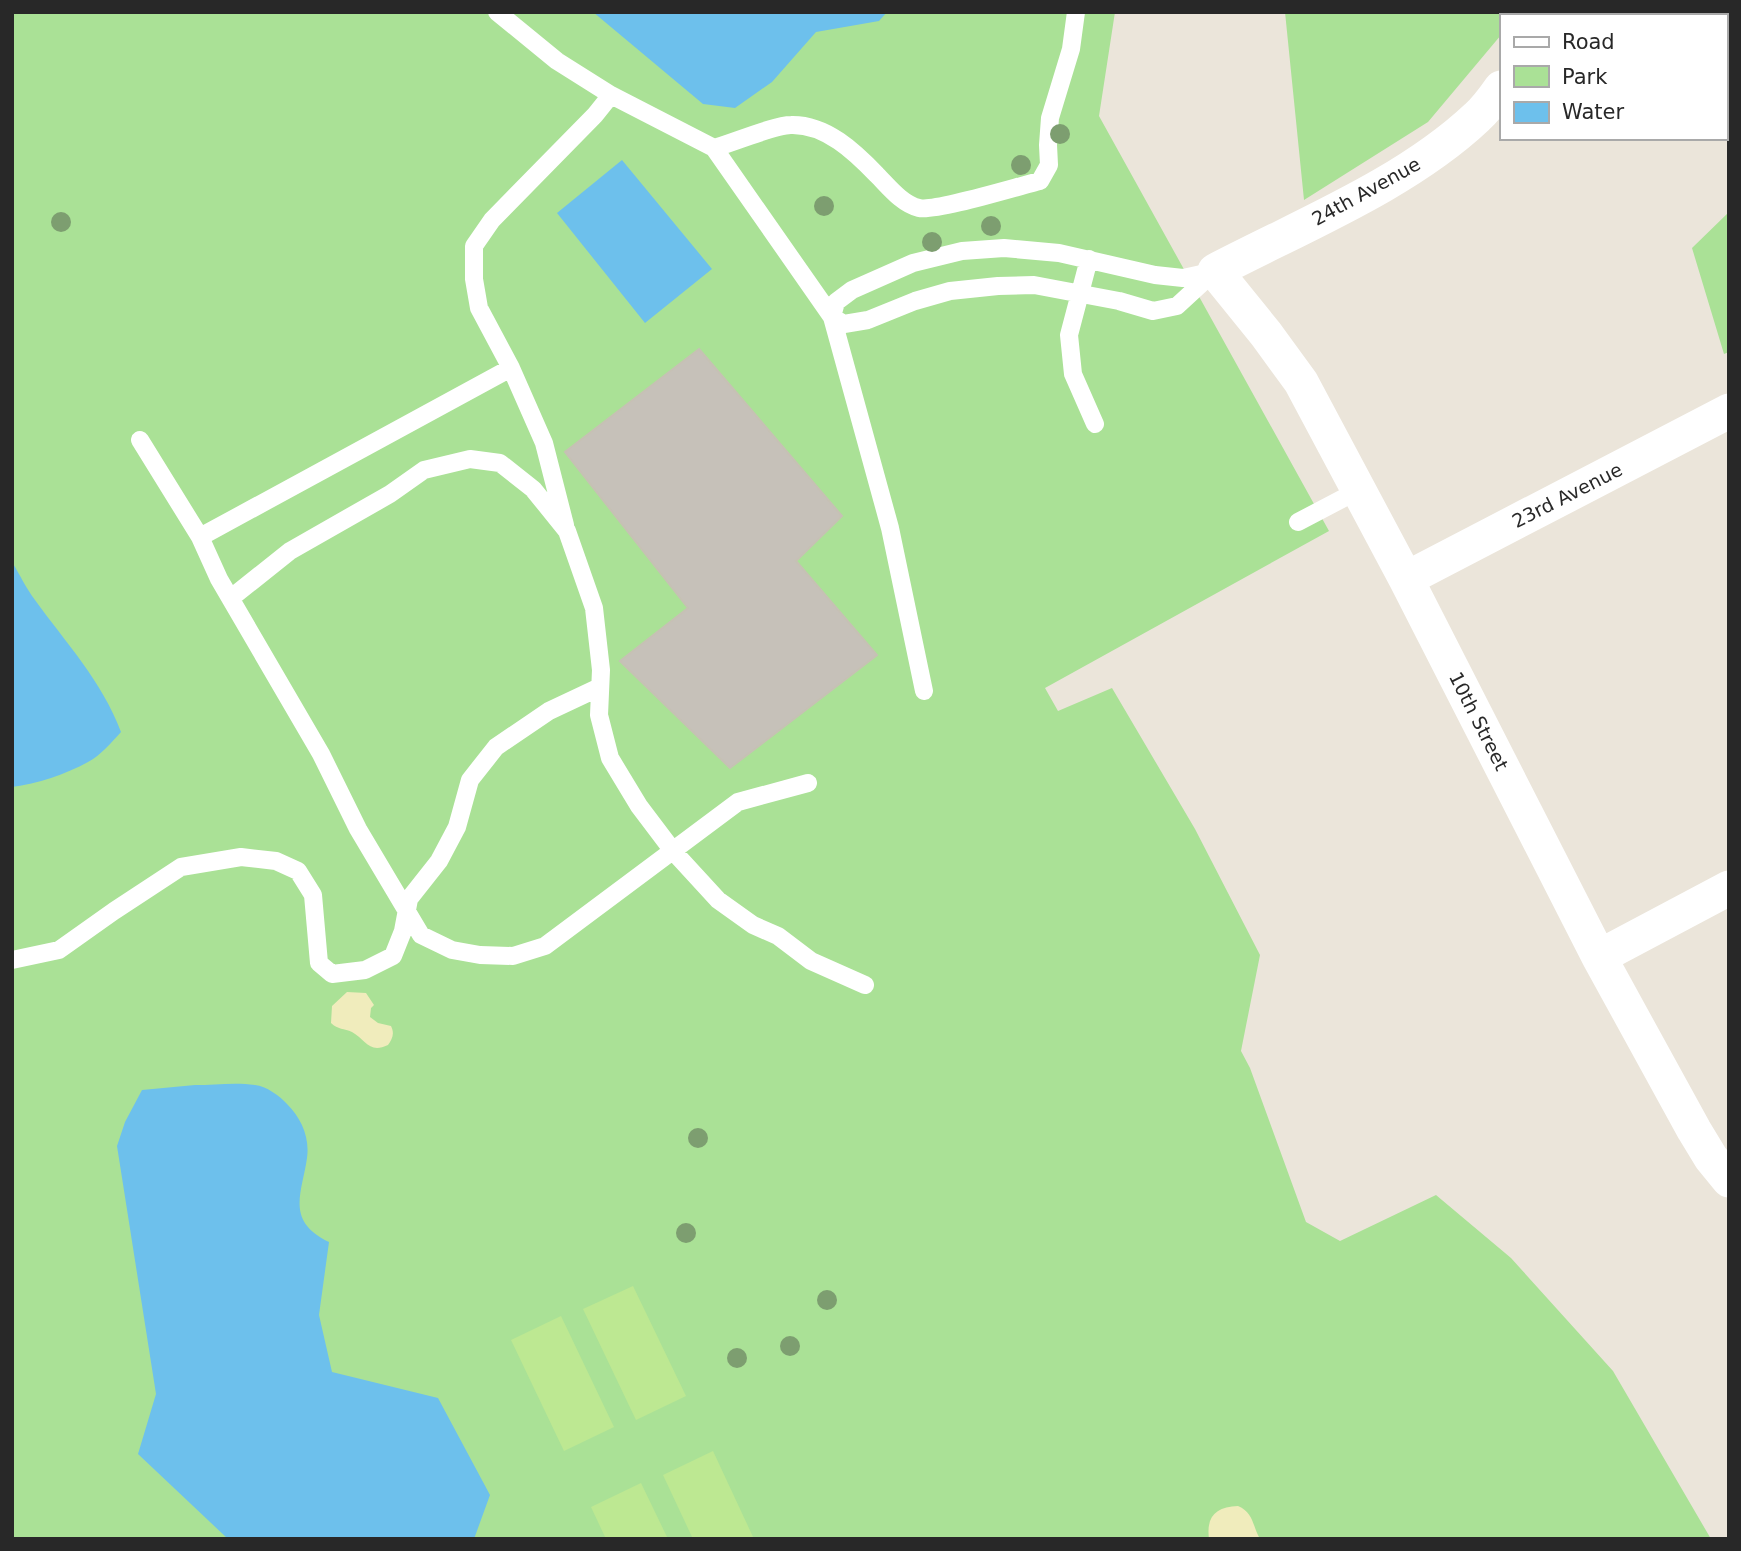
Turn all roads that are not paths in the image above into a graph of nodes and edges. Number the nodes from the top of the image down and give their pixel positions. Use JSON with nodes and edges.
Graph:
{"nodes":[{"id":1,"x":497,"y":12,"type":"edge"},
{"id":2,"x":1076,"y":12,"type":"edge"},
{"id":3,"x":1500,"y":89,"type":"edge"},
{"id":4,"x":611,"y":95,"type":"junction"},
{"id":5,"x":714,"y":148,"type":"junction"},
{"id":6,"x":1088,"y":259,"type":"junction"},
{"id":7,"x":1215,"y":271,"type":"junction"},
{"id":8,"x":1078,"y":293,"type":"junction"},
{"id":9,"x":832,"y":317,"type":"junction"},
{"id":10,"x":511,"y":368,"type":"junction"},
{"id":11,"x":1729,"y":411,"type":"edge"},
{"id":12,"x":1095,"y":424,"type":"dead end"},
{"id":13,"x":140,"y":440,"type":"dead end"},
{"id":14,"x":1359,"y":490,"type":"junction"},
{"id":15,"x":1298,"y":522,"type":"dead end"},
{"id":16,"x":567,"y":531,"type":"junction"},
{"id":17,"x":200,"y":537,"type":"junction"},
{"id":18,"x":1406,"y":579,"type":"junction"},
{"id":19,"x":231,"y":598,"type":"junction"},
{"id":20,"x":600,"y":687,"type":"junction"},
{"id":21,"x":924,"y":691,"type":"dead end"},
{"id":22,"x":808,"y":783,"type":"dead end"},
{"id":23,"x":673,"y":851,"type":"junction"},
{"id":24,"x":1729,"y":888,"type":"edge"},
{"id":25,"x":407,"y":913,"type":"junction"},
{"id":26,"x":1599,"y":957,"type":"junction"},
{"id":27,"x":12,"y":960,"type":"edge"},
{"id":28,"x":864,"y":985,"type":"dead end"},
{"id":29,"x":1729,"y":1180,"type":"edge"}],
"edges":[{"from":1,"to":4,"type":"lane"},
{"from":2,"to":5,"type":"lane"},
{"from":3,"to":7,"type":"street","name":"24th Avenue"},
{"from":4,"to":5,"type":"lane"},
{"from":4,"to":10,"type":"lane"},
{"from":5,"to":9,"type":"lane"},
{"from":6,"to":7,"type":"lane"},
{"from":6,"to":8,"type":"lane"},
{"from":6,"to":9,"type":"lane"},
{"from":7,"to":8,"type":"lane"},
{"from":7,"to":14,"type":"street","name":"10th Street"},
{"from":8,"to":9,"type":"lane"},
{"from":8,"to":12,"type":"lane"},
{"from":9,"to":21,"type":"lane"},
{"from":10,"to":16,"type":"lane"},
{"from":10,"to":17,"type":"lane"},
{"from":11,"to":18,"type":"street","name":"23rd Avenue"},
{"from":13,"to":17,"type":"lane"},
{"from":14,"to":15,"type":"lane"},
{"from":14,"to":18,"type":"street","name":"10th Street"},
{"from":16,"to":19,"type":"lane"},
{"from":16,"to":20,"type":"lane"},
{"from":17,"to":19,"type":"lane"},
{"from":18,"to":26,"type":"street","name":"10th Street"},
{"from":19,"to":25,"type":"lane"},
{"from":20,"to":23,"type":"lane"},
{"from":20,"to":25,"type":"lane"},
{"from":22,"to":23,"type":"lane"},
{"from":23,"to":25,"type":"lane"},
{"from":23,"to":28,"type":"lane"},
{"from":24,"to":26,"type":"street"},
{"from":25,"to":27,"type":"lane"},
{"from":26,"to":29,"type":"street","name":"10th Street"}]}
